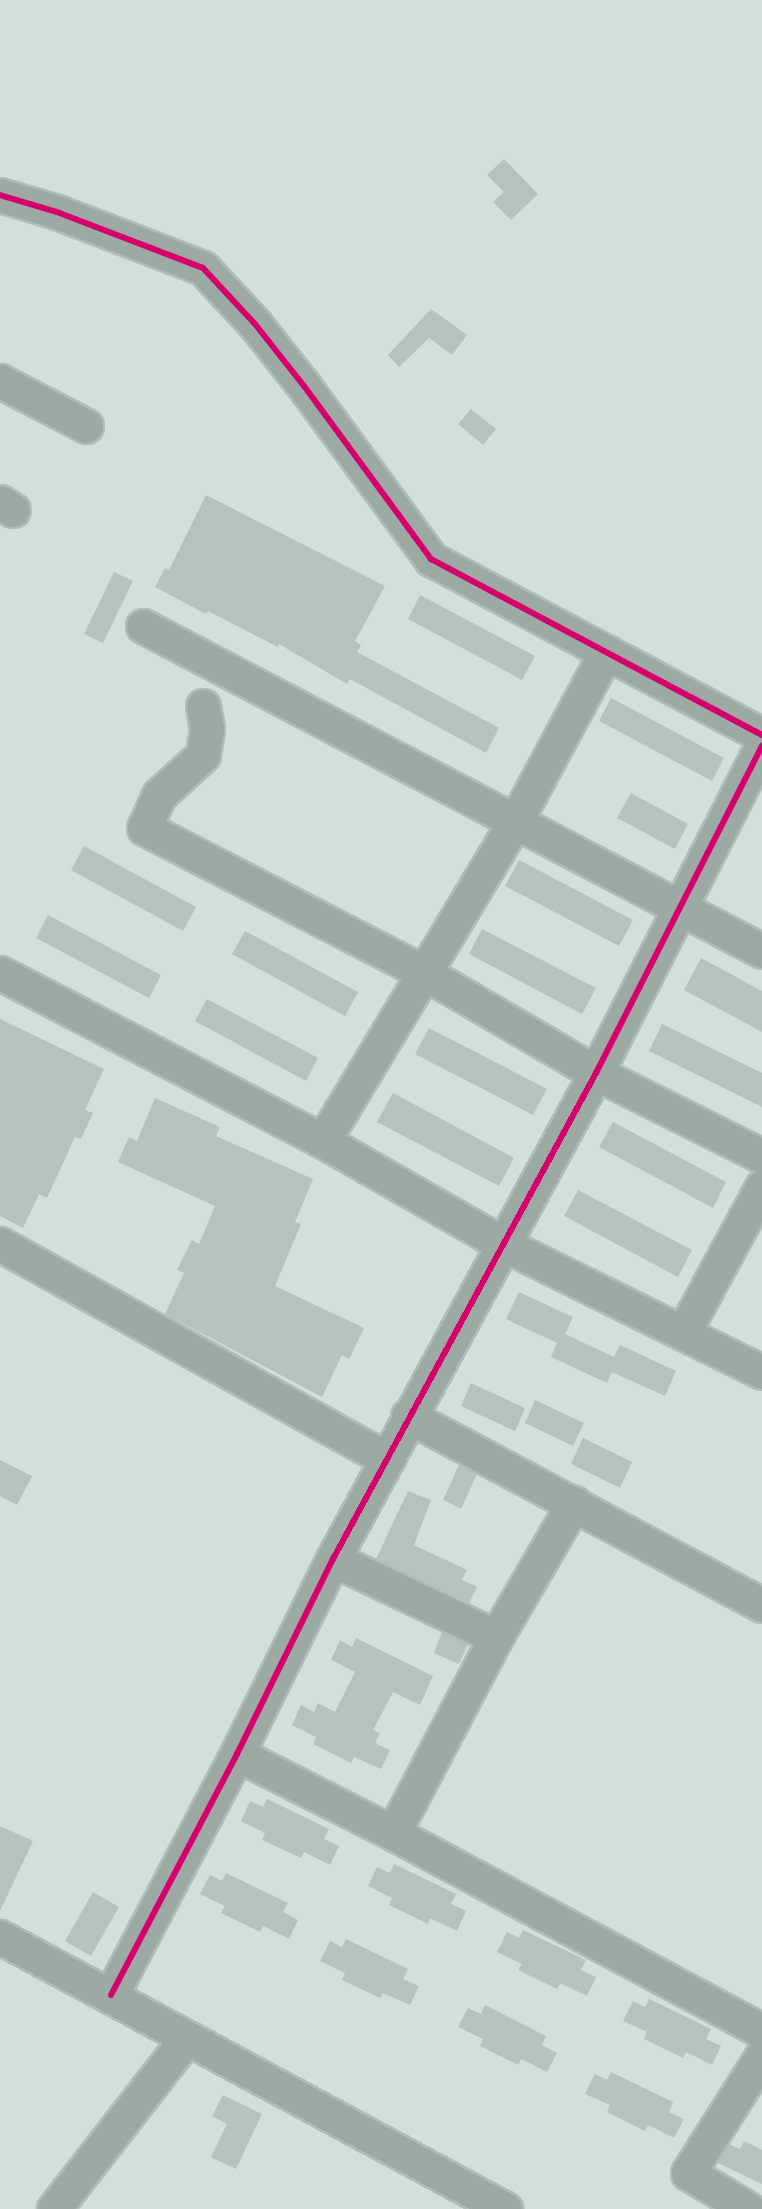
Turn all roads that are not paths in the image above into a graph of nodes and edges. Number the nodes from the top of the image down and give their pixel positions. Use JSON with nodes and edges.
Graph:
{"nodes":[{"id":1,"x":0,"y":195,"type":"edge"},
{"id":2,"x":0,"y":381,"type":"edge"},
{"id":3,"x":86,"y":426,"type":"dead end"},
{"id":4,"x":143,"y":626,"type":"dead end"},
{"id":5,"x":606,"y":652,"type":"junction"},
{"id":6,"x":203,"y":706,"type":"dead end"},
{"id":7,"x":762,"y":735,"type":"edge"},
{"id":8,"x":762,"y":746,"type":"edge"},
{"id":9,"x":515,"y":822,"type":"junction"},
{"id":10,"x":677,"y":907,"type":"junction"},
{"id":11,"x":762,"y":951,"type":"edge"},
{"id":12,"x":424,"y":973,"type":"junction"},
{"id":13,"x":0,"y":974,"type":"edge"},
{"id":14,"x":596,"y":1073,"type":"junction"},
{"id":15,"x":323,"y":1141,"type":"junction"},
{"id":16,"x":762,"y":1156,"type":"edge"},
{"id":17,"x":762,"y":1187,"type":"edge"},
{"id":18,"x":501,"y":1243,"type":"junction"},
{"id":19,"x":0,"y":1244,"type":"edge"},
{"id":20,"x":684,"y":1331,"type":"junction"},
{"id":21,"x":762,"y":1372,"type":"edge"},
{"id":22,"x":408,"y":1416,"type":"junction"},
{"id":23,"x":387,"y":1459,"type":"junction"},
{"id":24,"x":574,"y":1503,"type":"junction"},
{"id":25,"x":333,"y":1558,"type":"junction"},
{"id":26,"x":762,"y":1605,"type":"edge"},
{"id":27,"x":496,"y":1637,"type":"junction"},
{"id":28,"x":237,"y":1754,"type":"junction"},
{"id":29,"x":393,"y":1833,"type":"junction"},
{"id":30,"x":0,"y":1937,"type":"edge"},
{"id":31,"x":111,"y":1995,"type":"junction"},
{"id":32,"x":762,"y":2031,"type":"edge"},
{"id":33,"x":186,"y":2039,"type":"junction"},
{"id":34,"x":762,"y":2056,"type":"edge"},
{"id":35,"x":54,"y":2209,"type":"edge"},
{"id":36,"x":505,"y":2209,"type":"edge"},
{"id":37,"x":748,"y":2209,"type":"edge"}],
"edges":[{"from":1,"to":5,"type":"street"},
{"from":2,"to":3,"type":"street"},
{"from":4,"to":9,"type":"street"},
{"from":5,"to":7,"type":"street"},
{"from":5,"to":9,"type":"street"},
{"from":6,"to":12,"type":"street"},
{"from":8,"to":10,"type":"street"},
{"from":9,"to":10,"type":"street"},
{"from":9,"to":12,"type":"street"},
{"from":10,"to":11,"type":"street"},
{"from":10,"to":14,"type":"street"},
{"from":12,"to":14,"type":"street"},
{"from":12,"to":15,"type":"street"},
{"from":13,"to":15,"type":"street"},
{"from":14,"to":16,"type":"street"},
{"from":14,"to":18,"type":"street"},
{"from":15,"to":18,"type":"street"},
{"from":17,"to":20,"type":"street"},
{"from":18,"to":20,"type":"street"},
{"from":18,"to":22,"type":"street"},
{"from":19,"to":23,"type":"street"},
{"from":20,"to":21,"type":"street"},
{"from":22,"to":23,"type":"street"},
{"from":22,"to":24,"type":"street"},
{"from":23,"to":25,"type":"street"},
{"from":24,"to":26,"type":"street"},
{"from":24,"to":27,"type":"street"},
{"from":25,"to":27,"type":"street"},
{"from":25,"to":28,"type":"street"},
{"from":27,"to":29,"type":"street"},
{"from":28,"to":29,"type":"street"},
{"from":28,"to":31,"type":"street"},
{"from":29,"to":32,"type":"street"},
{"from":30,"to":31,"type":"street"},
{"from":31,"to":33,"type":"street"},
{"from":33,"to":35,"type":"street"},
{"from":33,"to":36,"type":"street"},
{"from":34,"to":37,"type":"street"}]}
